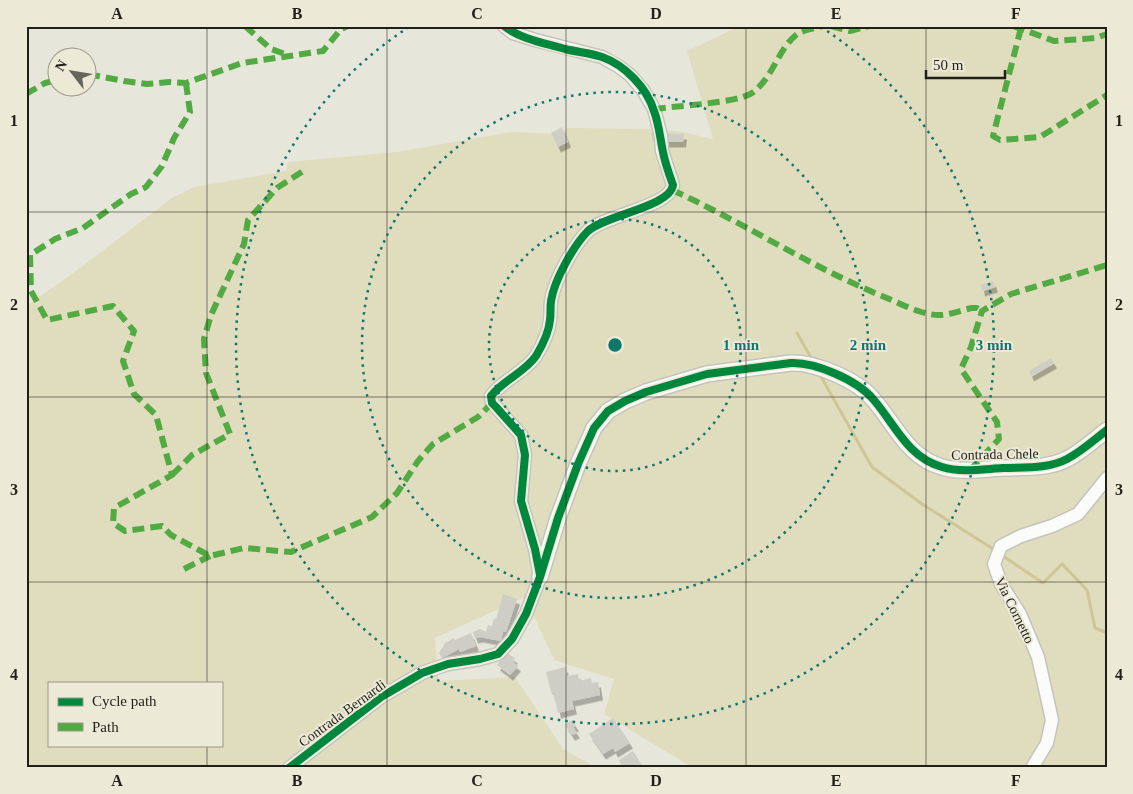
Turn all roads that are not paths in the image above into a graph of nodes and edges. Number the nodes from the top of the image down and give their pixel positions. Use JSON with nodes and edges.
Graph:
{"nodes":[{"id":1,"x":504,"y":26,"type":"edge"},
{"id":2,"x":1107,"y":430,"type":"edge"},
{"id":3,"x":1107,"y":478,"type":"edge"},
{"id":4,"x":540,"y":577,"type":"junction"},
{"id":5,"x":289,"y":768,"type":"edge"},
{"id":6,"x":1032,"y":768,"type":"edge"}],
"edges":[{"from":1,"to":4,"type":"street"},
{"from":2,"to":4,"type":"street","name":"Contrada Chele"},
{"from":3,"to":6,"type":"street","name":"Via Cornetto"},
{"from":4,"to":5,"type":"street","name":"Contrada Bernardi"}]}
